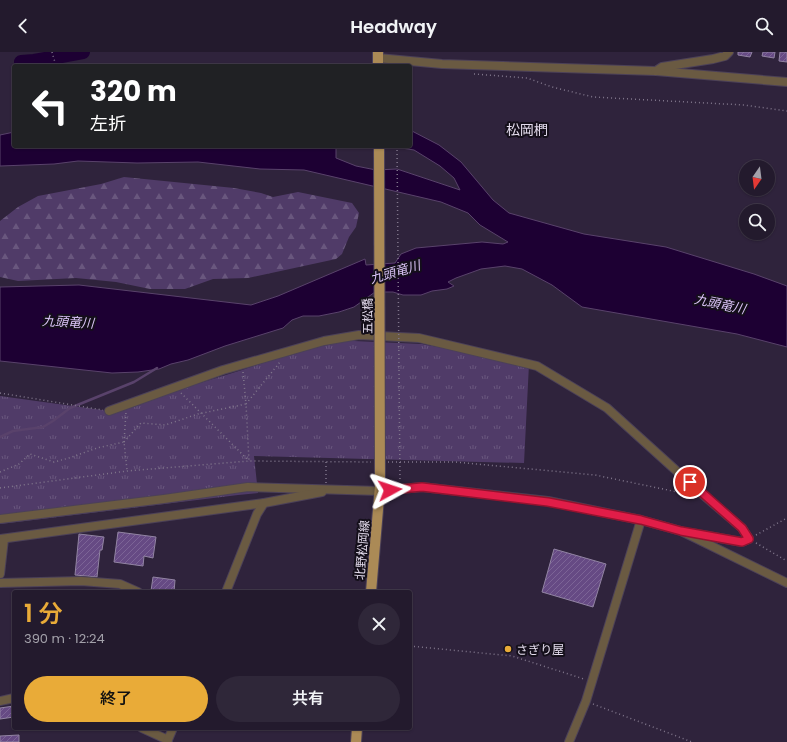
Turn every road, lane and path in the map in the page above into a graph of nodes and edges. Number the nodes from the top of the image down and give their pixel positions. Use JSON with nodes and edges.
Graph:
{"nodes":[{"id":1,"x":52,"y":52,"type":"edge"},
{"id":2,"x":729,"y":52,"type":"edge"},
{"id":3,"x":397,"y":56,"type":"edge"},
{"id":4,"x":378,"y":60,"type":"edge"},
{"id":5,"x":55,"y":64,"type":"edge"},
{"id":6,"x":656,"y":71,"type":"junction"},
{"id":7,"x":468,"y":73,"type":"dead end"},
{"id":8,"x":787,"y":82,"type":"edge"},
{"id":9,"x":787,"y":111,"type":"edge"},
{"id":10,"x":379,"y":148,"type":"edge"},
{"id":11,"x":397,"y":148,"type":"edge"},
{"id":12,"x":288,"y":352,"type":"junction"},
{"id":13,"x":242,"y":365,"type":"junction"},
{"id":14,"x":175,"y":387,"type":"junction"},
{"id":15,"x":0,"y":393,"type":"edge"},
{"id":16,"x":127,"y":404,"type":"junction"},
{"id":17,"x":246,"y":404,"type":"junction"},
{"id":18,"x":109,"y":411,"type":"joint"},
{"id":19,"x":124,"y":442,"type":"junction"},
{"id":20,"x":249,"y":461,"type":"junction"},
{"id":21,"x":326,"y":462,"type":"junction"},
{"id":22,"x":372,"y":462,"type":"dead end"},
{"id":23,"x":387,"y":462,"type":"dead end"},
{"id":24,"x":127,"y":471,"type":"junction"},
{"id":25,"x":0,"y":472,"type":"edge"},
{"id":26,"x":400,"y":481,"type":"dead end"},
{"id":27,"x":0,"y":488,"type":"edge"},
{"id":28,"x":326,"y":488,"type":"junction"},
{"id":29,"x":380,"y":488,"type":"junction"},
{"id":30,"x":339,"y":489,"type":"junction"},
{"id":31,"x":693,"y":495,"type":"dead end"},
{"id":32,"x":264,"y":503,"type":"junction"},
{"id":33,"x":787,"y":518,"type":"edge"},
{"id":34,"x":0,"y":519,"type":"edge"},
{"id":35,"x":641,"y":520,"type":"junction"},
{"id":36,"x":681,"y":531,"type":"junction"},
{"id":37,"x":2,"y":539,"type":"edge"},
{"id":38,"x":749,"y":539,"type":"junction"},
{"id":39,"x":787,"y":561,"type":"edge"},
{"id":40,"x":0,"y":574,"type":"edge"},
{"id":41,"x":0,"y":583,"type":"edge"},
{"id":42,"x":787,"y":583,"type":"edge"},
{"id":43,"x":134,"y":590,"type":"edge"},
{"id":44,"x":227,"y":590,"type":"edge"},
{"id":45,"x":371,"y":590,"type":"edge"},
{"id":46,"x":412,"y":646,"type":"edge"},
{"id":47,"x":592,"y":682,"type":"junction"},
{"id":48,"x":12,"y":698,"type":"edge"},
{"id":49,"x":0,"y":701,"type":"edge"},
{"id":50,"x":586,"y":701,"type":"junction"},
{"id":51,"x":146,"y":730,"type":"edge"},
{"id":52,"x":172,"y":730,"type":"edge"},
{"id":53,"x":357,"y":730,"type":"edge"},
{"id":54,"x":168,"y":741,"type":"edge"},
{"id":55,"x":356,"y":742,"type":"edge"},
{"id":56,"x":569,"y":742,"type":"edge"},
{"id":57,"x":692,"y":742,"type":"edge"}],
"edges":[{"from":1,"to":5,"type":"path"},
{"from":2,"to":6,"type":"street"},
{"from":3,"to":4,"type":"street"},
{"from":3,"to":6,"type":"street"},
{"from":6,"to":8,"type":"street"},
{"from":7,"to":9,"type":"path"},
{"from":10,"to":29,"type":"main road","name":"五松橋","bridge":true},
{"from":11,"to":26,"type":"path","bridge":true},
{"from":12,"to":13,"type":"street"},
{"from":12,"to":17,"type":"path"},
{"from":12,"to":38,"type":"street"},
{"from":13,"to":14,"type":"street"},
{"from":13,"to":17,"type":"path"},
{"from":14,"to":16,"type":"street"},
{"from":14,"to":20,"type":"path"},
{"from":15,"to":18,"type":"path"},
{"from":16,"to":18,"type":"street"},
{"from":16,"to":19,"type":"path"},
{"from":17,"to":19,"type":"path"},
{"from":17,"to":20,"type":"path"},
{"from":19,"to":24,"type":"path"},
{"from":19,"to":25,"type":"path"},
{"from":20,"to":21,"type":"path"},
{"from":20,"to":24,"type":"path"},
{"from":21,"to":22,"type":"path"},
{"from":21,"to":28,"type":"path"},
{"from":23,"to":31,"type":"path"},
{"from":24,"to":27,"type":"path"},
{"from":28,"to":30,"type":"street"},
{"from":28,"to":34,"type":"street"},
{"from":29,"to":30,"type":"street"},
{"from":29,"to":35,"type":"street"},
{"from":29,"to":45,"type":"main road","name":"北野松岡線"},
{"from":30,"to":32,"type":"street"},
{"from":32,"to":37,"type":"street"},
{"from":32,"to":44,"type":"street"},
{"from":33,"to":38,"type":"path"},
{"from":35,"to":36,"type":"street"},
{"from":35,"to":47,"type":"street"},
{"from":36,"to":38,"type":"street"},
{"from":36,"to":42,"type":"street"},
{"from":37,"to":40,"type":"street"},
{"from":38,"to":39,"type":"path"},
{"from":41,"to":43,"type":"street"},
{"from":46,"to":47,"type":"path"},
{"from":47,"to":50,"type":"street"},
{"from":48,"to":49,"type":"street"},
{"from":50,"to":56,"type":"street"},
{"from":50,"to":57,"type":"path"},
{"from":51,"to":54,"type":"street"},
{"from":52,"to":54,"type":"street"},
{"from":53,"to":55,"type":"main road"}]}
